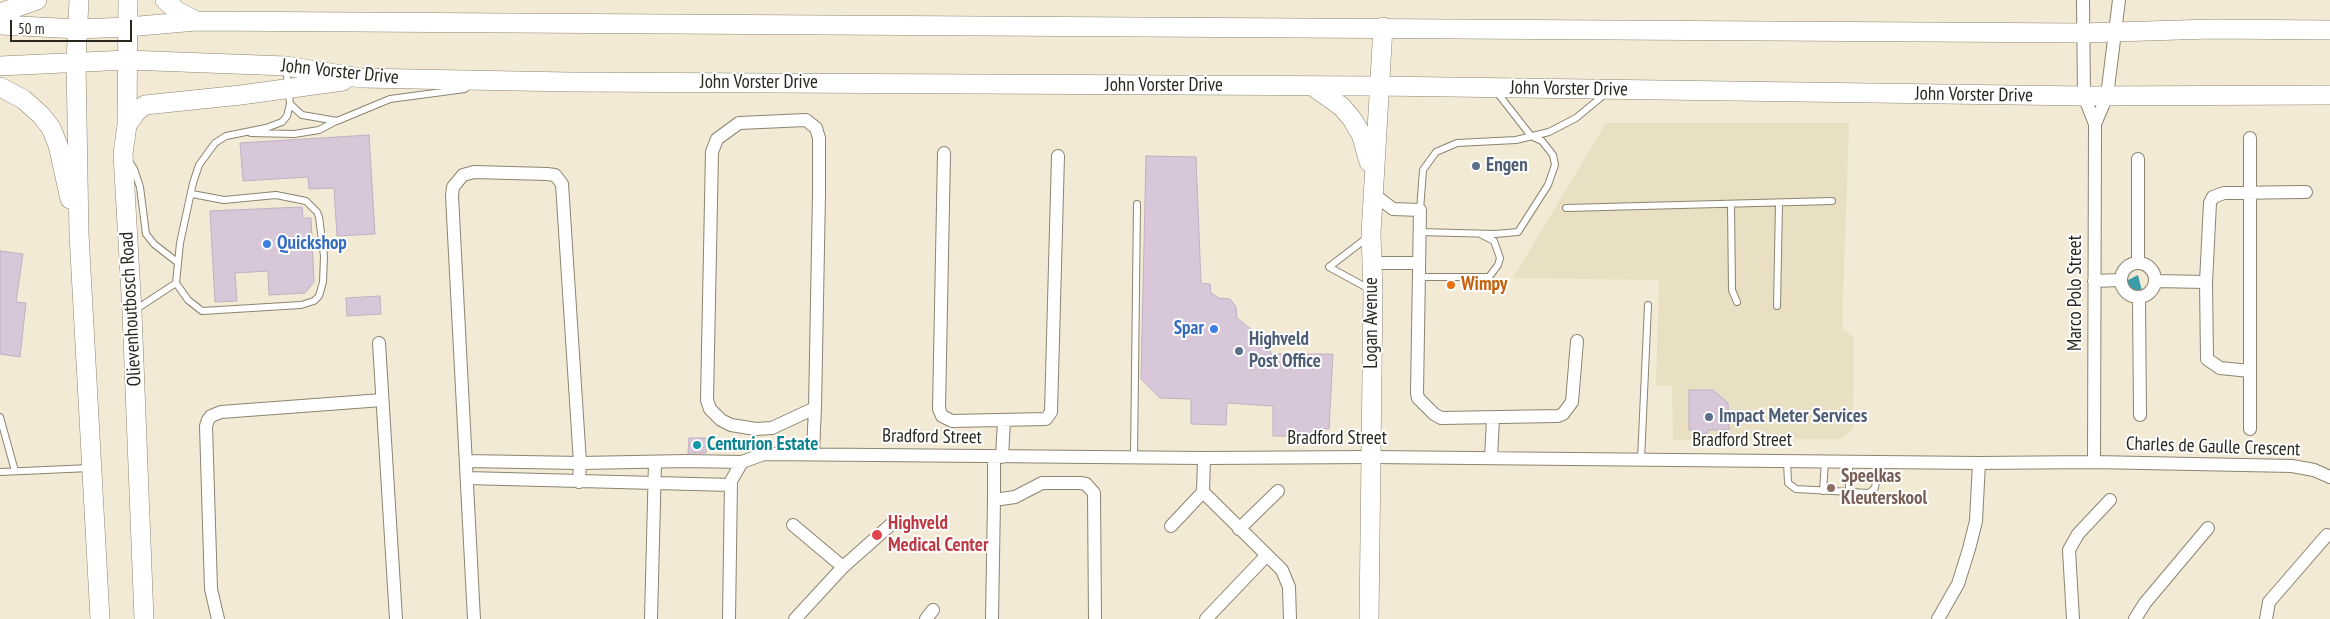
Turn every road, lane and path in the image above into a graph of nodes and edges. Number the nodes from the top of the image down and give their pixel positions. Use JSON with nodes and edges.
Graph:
{"nodes":[{"id":1,"x":37,"y":0,"type":"edge"},
{"id":2,"x":79,"y":0,"type":"edge"},
{"id":3,"x":128,"y":0,"type":"edge"},
{"id":4,"x":165,"y":0,"type":"edge"},
{"id":5,"x":2083,"y":0,"type":"edge"},
{"id":6,"x":2119,"y":0,"type":"edge"},
{"id":7,"x":0,"y":13,"type":"edge"},
{"id":8,"x":196,"y":22,"type":"junction"},
{"id":9,"x":0,"y":25,"type":"edge"},
{"id":10,"x":1382,"y":27,"type":"junction"},
{"id":11,"x":128,"y":28,"type":"junction"},
{"id":12,"x":78,"y":29,"type":"junction"},
{"id":13,"x":2330,"y":30,"type":"edge"},
{"id":14,"x":2116,"y":31,"type":"junction"},
{"id":15,"x":2083,"y":33,"type":"junction"},
{"id":16,"x":127,"y":60,"type":"junction"},
{"id":17,"x":76,"y":62,"type":"junction"},
{"id":18,"x":0,"y":66,"type":"edge"},
{"id":19,"x":286,"y":66,"type":"junction"},
{"id":20,"x":361,"y":78,"type":"junction"},
{"id":21,"x":475,"y":79,"type":"junction"},
{"id":22,"x":1378,"y":86,"type":"junction"},
{"id":23,"x":0,"y":87,"type":"edge"},
{"id":24,"x":1314,"y":87,"type":"junction"},
{"id":25,"x":1493,"y":88,"type":"junction"},
{"id":26,"x":1610,"y":90,"type":"junction"},
{"id":27,"x":2330,"y":95,"type":"edge"},
{"id":28,"x":289,"y":96,"type":"junction"},
{"id":29,"x":2084,"y":96,"type":"junction"},
{"id":30,"x":2107,"y":96,"type":"junction"},
{"id":31,"x":337,"y":121,"type":"junction"},
{"id":32,"x":2095,"y":124,"type":"junction"},
{"id":33,"x":128,"y":125,"type":"junction"},
{"id":34,"x":245,"y":132,"type":"junction"},
{"id":35,"x":1532,"y":136,"type":"junction"},
{"id":36,"x":2250,"y":138,"type":"dead end"},
{"id":37,"x":123,"y":154,"type":"junction"},
{"id":38,"x":944,"y":154,"type":"dead end"},
{"id":39,"x":1058,"y":156,"type":"dead end"},
{"id":40,"x":2138,"y":159,"type":"dead end"},
{"id":41,"x":1372,"y":184,"type":"junction"},
{"id":42,"x":2306,"y":192,"type":"dead end"},
{"id":43,"x":2250,"y":193,"type":"junction"},
{"id":44,"x":192,"y":194,"type":"junction"},
{"id":45,"x":1832,"y":201,"type":"dead end"},
{"id":46,"x":1780,"y":203,"type":"junction"},
{"id":47,"x":1137,"y":204,"type":"dead end"},
{"id":48,"x":1731,"y":204,"type":"junction"},
{"id":49,"x":1566,"y":208,"type":"dead end"},
{"id":50,"x":1420,"y":210,"type":"junction"},
{"id":51,"x":1419,"y":232,"type":"junction"},
{"id":52,"x":1478,"y":233,"type":"junction"},
{"id":53,"x":78,"y":234,"type":"junction"},
{"id":54,"x":1370,"y":234,"type":"junction"},
{"id":55,"x":177,"y":262,"type":"junction"},
{"id":56,"x":1372,"y":263,"type":"junction"},
{"id":57,"x":1418,"y":263,"type":"junction"},
{"id":58,"x":2138,"y":263,"type":"junction"},
{"id":59,"x":1418,"y":277,"type":"junction"},
{"id":60,"x":2120,"y":280,"type":"junction"},
{"id":61,"x":2094,"y":281,"type":"junction"},
{"id":62,"x":2155,"y":281,"type":"junction"},
{"id":63,"x":2206,"y":282,"type":"junction"},
{"id":64,"x":176,"y":283,"type":"junction"},
{"id":65,"x":1373,"y":291,"type":"junction"},
{"id":66,"x":2139,"y":297,"type":"junction"},
{"id":67,"x":1737,"y":302,"type":"dead end"},
{"id":68,"x":1648,"y":304,"type":"dead end"},
{"id":69,"x":1776,"y":306,"type":"dead end"},
{"id":70,"x":132,"y":312,"type":"junction"},
{"id":71,"x":1577,"y":341,"type":"dead end"},
{"id":72,"x":379,"y":343,"type":"dead end"},
{"id":73,"x":2250,"y":371,"type":"junction"},
{"id":74,"x":382,"y":400,"type":"junction"},
{"id":75,"x":815,"y":408,"type":"junction"},
{"id":76,"x":2140,"y":415,"type":"dead end"},
{"id":77,"x":0,"y":417,"type":"edge"},
{"id":78,"x":1493,"y":419,"type":"junction"},
{"id":79,"x":1004,"y":421,"type":"junction"},
{"id":80,"x":2250,"y":429,"type":"dead end"},
{"id":81,"x":813,"y":454,"type":"junction"},
{"id":82,"x":998,"y":457,"type":"junction"},
{"id":83,"x":1371,"y":457,"type":"junction"},
{"id":84,"x":1134,"y":458,"type":"junction"},
{"id":85,"x":1204,"y":458,"type":"junction"},
{"id":86,"x":1491,"y":458,"type":"junction"},
{"id":87,"x":1641,"y":460,"type":"junction"},
{"id":88,"x":1787,"y":460,"type":"junction"},
{"id":89,"x":466,"y":461,"type":"junction"},
{"id":90,"x":1825,"y":461,"type":"junction"},
{"id":91,"x":1849,"y":461,"type":"junction"},
{"id":92,"x":1878,"y":461,"type":"junction"},
{"id":93,"x":655,"y":462,"type":"junction"},
{"id":94,"x":742,"y":462,"type":"junction"},
{"id":95,"x":2094,"y":462,"type":"junction"},
{"id":96,"x":580,"y":463,"type":"junction"},
{"id":97,"x":1979,"y":464,"type":"junction"},
{"id":98,"x":90,"y":468,"type":"junction"},
{"id":99,"x":15,"y":471,"type":"junction"},
{"id":100,"x":0,"y":472,"type":"edge"},
{"id":101,"x":467,"y":478,"type":"junction"},
{"id":102,"x":2330,"y":478,"type":"edge"},
{"id":103,"x":579,"y":482,"type":"junction"},
{"id":104,"x":654,"y":484,"type":"junction"},
{"id":105,"x":731,"y":485,"type":"junction"},
{"id":106,"x":1823,"y":490,"type":"junction"},
{"id":107,"x":1278,"y":491,"type":"dead end"},
{"id":108,"x":1203,"y":492,"type":"junction"},
{"id":109,"x":1849,"y":492,"type":"junction"},
{"id":110,"x":994,"y":500,"type":"junction"},
{"id":111,"x":2110,"y":500,"type":"dead end"},
{"id":112,"x":896,"y":520,"type":"dead end"},
{"id":113,"x":793,"y":524,"type":"dead end"},
{"id":114,"x":1171,"y":526,"type":"dead end"},
{"id":115,"x":2208,"y":528,"type":"dead end"},
{"id":116,"x":1239,"y":529,"type":"junction"},
{"id":117,"x":2327,"y":535,"type":"dead end"},
{"id":118,"x":1267,"y":555,"type":"junction"},
{"id":119,"x":843,"y":567,"type":"junction"},
{"id":120,"x":146,"y":615,"type":"edge"},
{"id":121,"x":100,"y":619,"type":"edge"},
{"id":122,"x":218,"y":619,"type":"edge"},
{"id":123,"x":396,"y":619,"type":"edge"},
{"id":124,"x":474,"y":619,"type":"edge"},
{"id":125,"x":651,"y":619,"type":"edge"},
{"id":126,"x":729,"y":619,"type":"edge"},
{"id":127,"x":795,"y":619,"type":"edge"},
{"id":128,"x":992,"y":619,"type":"edge"},
{"id":129,"x":1095,"y":619,"type":"edge"},
{"id":130,"x":1206,"y":619,"type":"edge"},
{"id":131,"x":1290,"y":619,"type":"edge"},
{"id":132,"x":1369,"y":619,"type":"edge"},
{"id":133,"x":1938,"y":619,"type":"edge"},
{"id":134,"x":2073,"y":619,"type":"edge"},
{"id":135,"x":2135,"y":619,"type":"edge"},
{"id":136,"x":2266,"y":619,"type":"edge"}],
"edges":[{"from":1,"to":7,"type":"main road"},
{"from":2,"to":12,"type":"main road"},
{"from":3,"to":11,"type":"main road","name":"Olievenhoutbosch Road"},
{"from":4,"to":8,"type":"main road"},
{"from":5,"to":15,"type":"street"},
{"from":6,"to":14,"type":"street","name":"Marco Polo Street"},
{"from":8,"to":10,"type":"main road"},
{"from":8,"to":11,"type":"main road"},
{"from":9,"to":12,"type":"main road"},
{"from":10,"to":15,"type":"main road"},
{"from":10,"to":22,"type":"main road","name":"Logan Avenue"},
{"from":11,"to":12,"type":"main road"},
{"from":11,"to":16,"type":"main road","name":"Olievenhoutbosch Road"},
{"from":12,"to":17,"type":"main road"},
{"from":13,"to":14,"type":"main road"},
{"from":14,"to":15,"type":"main road"},
{"from":14,"to":30,"type":"street","name":"Marco Polo Street"},
{"from":15,"to":29,"type":"street"},
{"from":16,"to":17,"type":"main road","name":"John Vorster Drive"},
{"from":16,"to":19,"type":"main road","name":"John Vorster Drive"},
{"from":16,"to":33,"type":"main road","name":"Olievenhoutbosch Road"},
{"from":17,"to":18,"type":"main road","name":"John Vorster Drive"},
{"from":17,"to":53,"type":"main road"},
{"from":19,"to":20,"type":"main road","name":"John Vorster Drive"},
{"from":19,"to":28,"type":"lane"},
{"from":20,"to":21,"type":"main road","name":"John Vorster Drive"},
{"from":20,"to":28,"type":"main road"},
{"from":21,"to":24,"type":"main road","name":"John Vorster Drive"},
{"from":21,"to":31,"type":"lane"},
{"from":22,"to":24,"type":"main road","name":"John Vorster Drive"},
{"from":22,"to":25,"type":"main road","name":"John Vorster Drive"},
{"from":22,"to":41,"type":"main road","name":"Logan Avenue"},
{"from":23,"to":53,"type":"main road"},
{"from":24,"to":41,"type":"main road"},
{"from":25,"to":26,"type":"main road","name":"John Vorster Drive"},
{"from":25,"to":35,"type":"lane"},
{"from":26,"to":29,"type":"main road","name":"John Vorster Drive"},
{"from":26,"to":35,"type":"lane"},
{"from":27,"to":30,"type":"main road","name":"John Vorster Drive"},
{"from":28,"to":31,"type":"lane"},
{"from":28,"to":33,"type":"main road"},
{"from":28,"to":34,"type":"lane"},
{"from":29,"to":30,"type":"main road","name":"John Vorster Drive"},
{"from":29,"to":32,"type":"street","name":"Marco Polo Street"},
{"from":30,"to":32,"type":"street","name":"Marco Polo Street"},
{"from":31,"to":34,"type":"lane"},
{"from":32,"to":61,"type":"street","name":"Marco Polo Street"},
{"from":33,"to":37,"type":"main road","name":"Olievenhoutbosch Road"},
{"from":34,"to":44,"type":"lane"},
{"from":35,"to":50,"type":"lane"},
{"from":35,"to":52,"type":"lane"},
{"from":36,"to":43,"type":"street"},
{"from":37,"to":55,"type":"lane"},
{"from":37,"to":70,"type":"main road","name":"Olievenhoutbosch Road"},
{"from":38,"to":79,"type":"street"},
{"from":39,"to":79,"type":"street"},
{"from":40,"to":58,"type":"street"},
{"from":41,"to":50,"type":"street"},
{"from":41,"to":54,"type":"main road","name":"Logan Avenue"},
{"from":42,"to":43,"type":"street"},
{"from":43,"to":63,"type":"street"},
{"from":43,"to":73,"type":"street"},
{"from":44,"to":55,"type":"lane"},
{"from":44,"to":64,"type":"lane"},
{"from":45,"to":46,"type":"lane"},
{"from":46,"to":48,"type":"lane"},
{"from":46,"to":69,"type":"lane"},
{"from":47,"to":84,"type":"lane"},
{"from":48,"to":49,"type":"lane"},
{"from":48,"to":67,"type":"lane"},
{"from":50,"to":51,"type":"street"},
{"from":51,"to":52,"type":"lane"},
{"from":51,"to":57,"type":"street"},
{"from":52,"to":59,"type":"lane"},
{"from":53,"to":98,"type":"main road"},
{"from":54,"to":56,"type":"main road","name":"Logan Avenue"},
{"from":54,"to":65,"type":"lane"},
{"from":55,"to":64,"type":"lane"},
{"from":56,"to":57,"type":"street"},
{"from":56,"to":65,"type":"main road","name":"Logan Avenue"},
{"from":57,"to":59,"type":"street"},
{"from":58,"to":60,"type":"street"},
{"from":58,"to":62,"type":"street"},
{"from":59,"to":78,"type":"street"},
{"from":60,"to":61,"type":"street"},
{"from":60,"to":66,"type":"street"},
{"from":61,"to":95,"type":"street","name":"Marco Polo Street"},
{"from":62,"to":63,"type":"street"},
{"from":62,"to":66,"type":"street"},
{"from":63,"to":73,"type":"street"},
{"from":64,"to":70,"type":"lane"},
{"from":65,"to":83,"type":"main road","name":"Logan Avenue"},
{"from":66,"to":76,"type":"street"},
{"from":68,"to":87,"type":"lane"},
{"from":70,"to":120,"type":"main road","name":"Olievenhoutbosch Road"},
{"from":71,"to":78,"type":"street"},
{"from":72,"to":74,"type":"street"},
{"from":73,"to":80,"type":"street"},
{"from":74,"to":122,"type":"street"},
{"from":74,"to":123,"type":"street"},
{"from":75,"to":75,"type":"street"},
{"from":75,"to":81,"type":"street"},
{"from":77,"to":99,"type":"lane"},
{"from":78,"to":86,"type":"street"},
{"from":79,"to":82,"type":"street"},
{"from":81,"to":82,"type":"street","name":"Bradford Street"},
{"from":81,"to":94,"type":"street","name":"Bradford Street"},
{"from":82,"to":84,"type":"street","name":"Bradford Street"},
{"from":82,"to":110,"type":"street"},
{"from":83,"to":85,"type":"street","name":"Bradford Street"},
{"from":83,"to":86,"type":"street","name":"Bradford Street"},
{"from":83,"to":132,"type":"main road","name":"Logan Avenue"},
{"from":84,"to":85,"type":"street","name":"Bradford Street"},
{"from":85,"to":108,"type":"street"},
{"from":86,"to":87,"type":"street","name":"Bradford Street"},
{"from":87,"to":88,"type":"street","name":"Bradford Street"},
{"from":88,"to":90,"type":"street","name":"Bradford Street"},
{"from":88,"to":106,"type":"lane"},
{"from":89,"to":96,"type":"street","name":"Bradford Street"},
{"from":89,"to":96,"type":"street"},
{"from":89,"to":101,"type":"street"},
{"from":90,"to":91,"type":"street","name":"Bradford Street"},
{"from":90,"to":106,"type":"lane"},
{"from":91,"to":92,"type":"street","name":"Bradford Street"},
{"from":91,"to":109,"type":"lane"},
{"from":92,"to":97,"type":"street","name":"Bradford Street"},
{"from":92,"to":109,"type":"lane"},
{"from":93,"to":94,"type":"street","name":"Bradford Street"},
{"from":93,"to":96,"type":"street","name":"Bradford Street"},
{"from":93,"to":104,"type":"street"},
{"from":94,"to":105,"type":"street"},
{"from":95,"to":97,"type":"street","name":"Bradford Street"},
{"from":95,"to":102,"type":"street","name":"Charles de Gaulle Crescent"},
{"from":96,"to":103,"type":"street"},
{"from":97,"to":133,"type":"street"},
{"from":98,"to":99,"type":"lane"},
{"from":98,"to":121,"type":"main road"},
{"from":99,"to":100,"type":"lane"},
{"from":101,"to":103,"type":"street"},
{"from":101,"to":124,"type":"street"},
{"from":103,"to":104,"type":"street"},
{"from":104,"to":105,"type":"street"},
{"from":104,"to":125,"type":"street"},
{"from":105,"to":126,"type":"street"},
{"from":106,"to":109,"type":"lane"},
{"from":107,"to":116,"type":"street"},
{"from":108,"to":114,"type":"street"},
{"from":108,"to":116,"type":"street"},
{"from":110,"to":128,"type":"street"},
{"from":110,"to":129,"type":"street"},
{"from":111,"to":134,"type":"street"},
{"from":112,"to":119,"type":"street"},
{"from":113,"to":119,"type":"street"},
{"from":115,"to":135,"type":"street"},
{"from":116,"to":118,"type":"street"},
{"from":117,"to":136,"type":"street"},
{"from":118,"to":130,"type":"street"},
{"from":118,"to":131,"type":"street"},
{"from":119,"to":127,"type":"street"}]}
